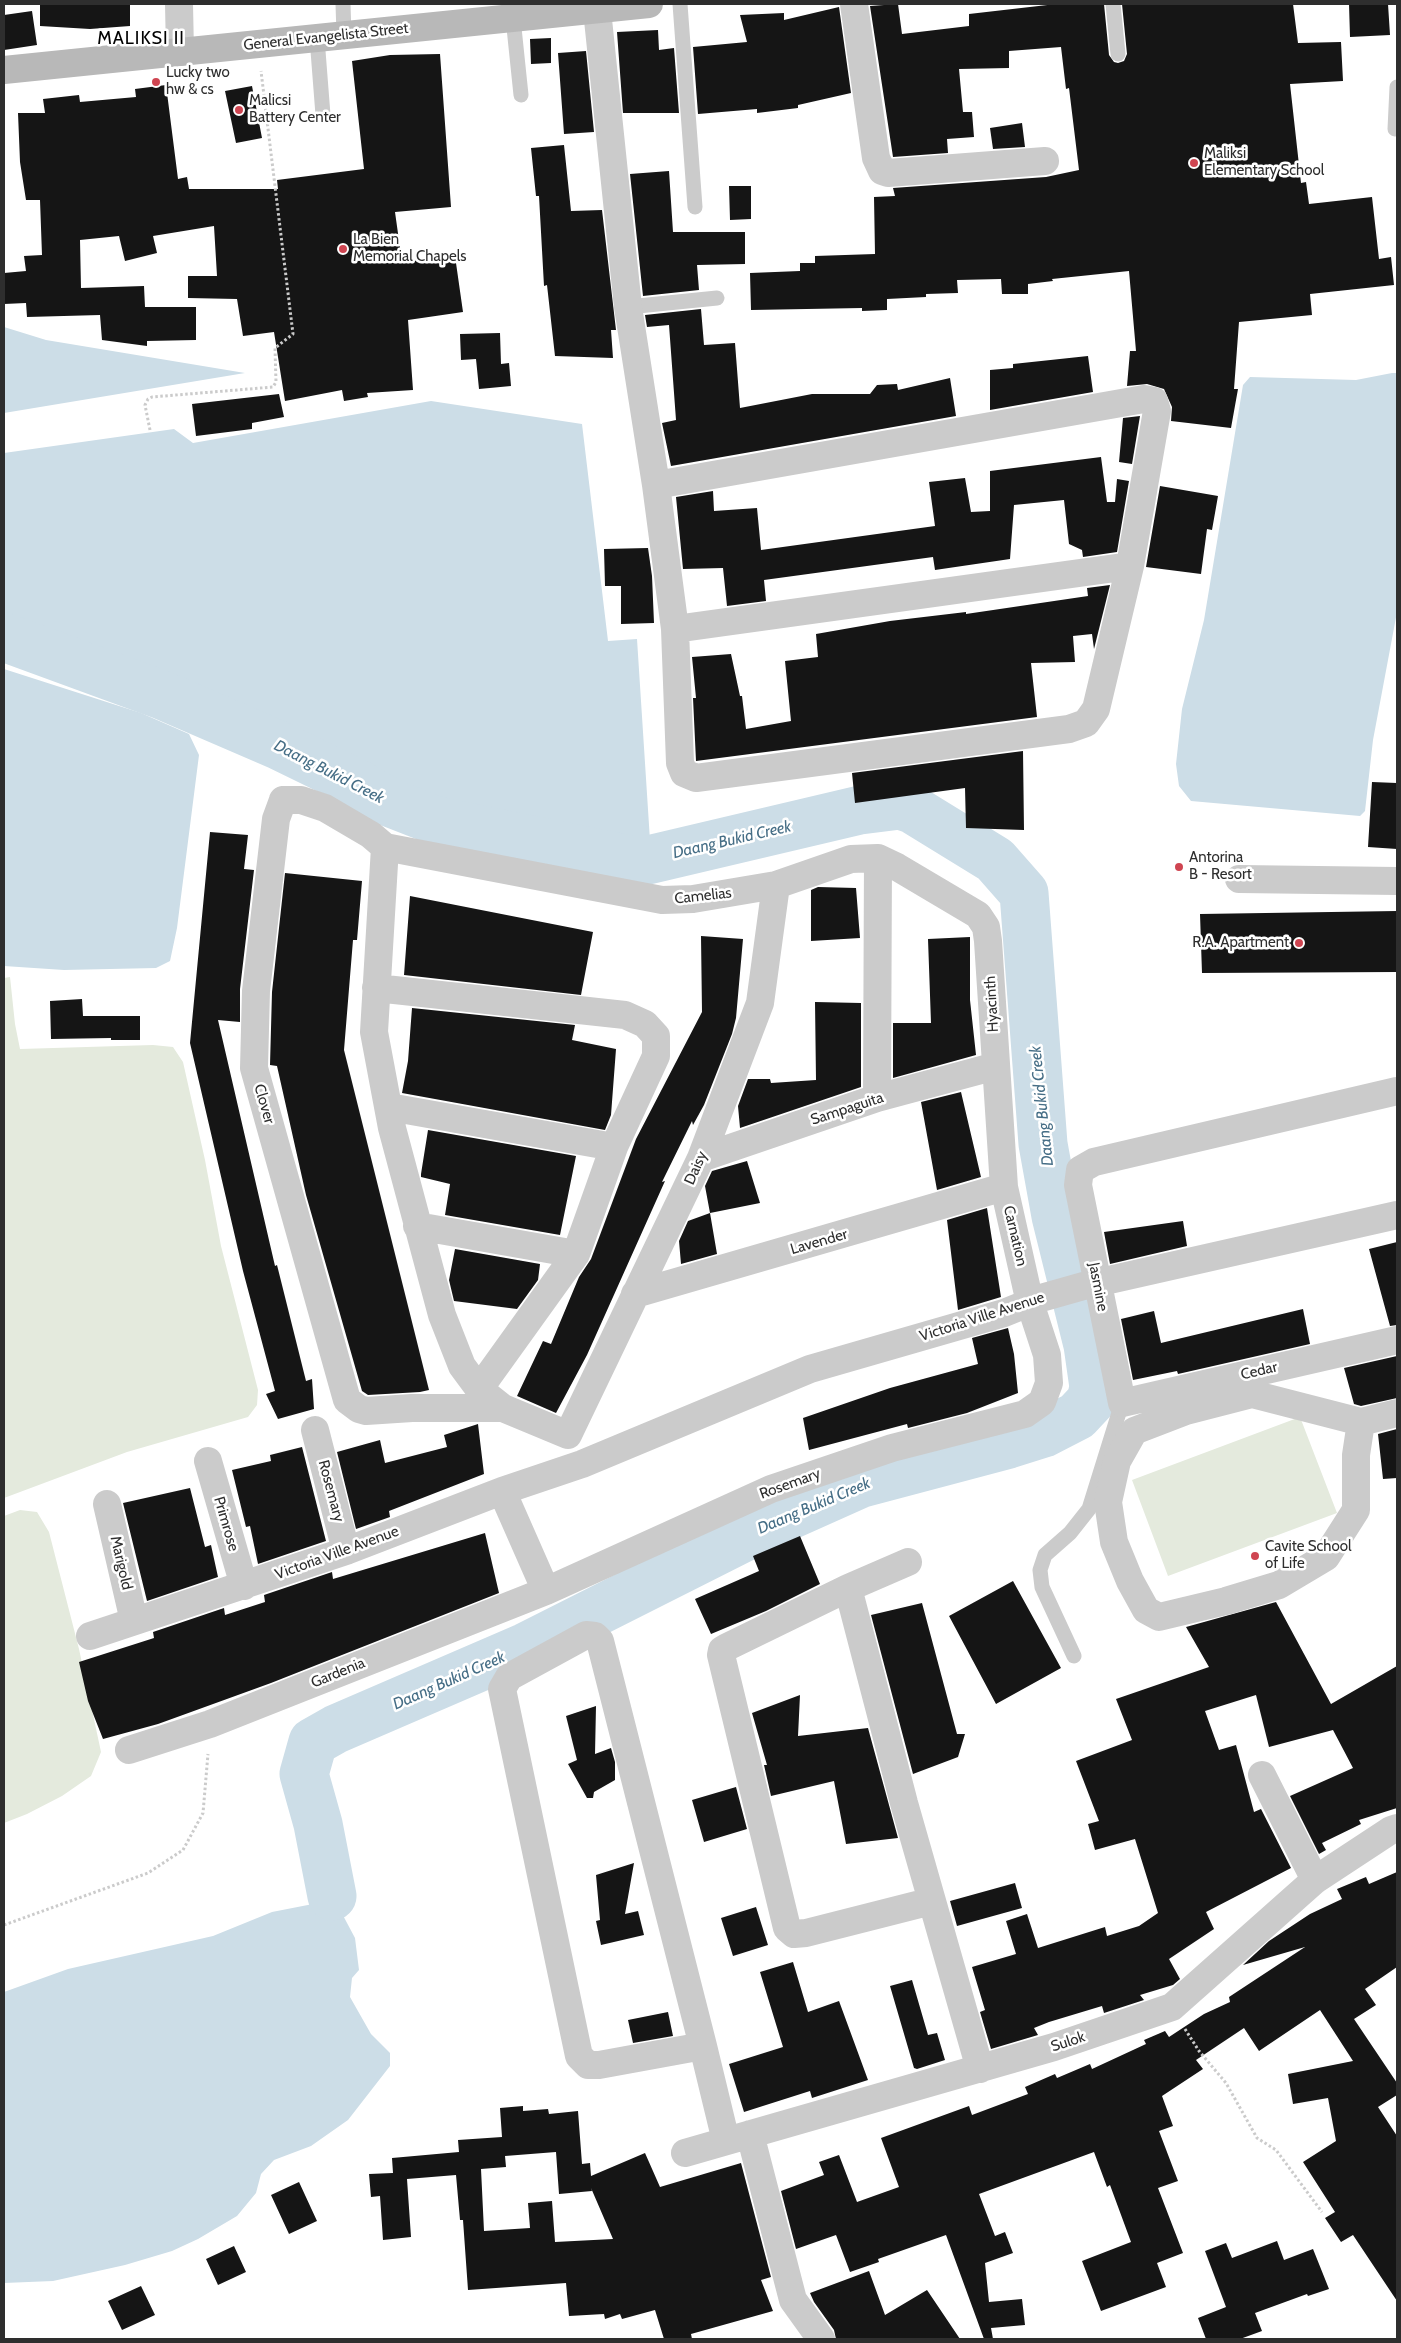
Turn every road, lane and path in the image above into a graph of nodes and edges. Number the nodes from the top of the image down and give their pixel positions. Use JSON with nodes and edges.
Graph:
{"nodes":[{"id":1,"x":179,"y":4,"type":"edge"},
{"id":2,"x":343,"y":4,"type":"edge"},
{"id":3,"x":649,"y":4,"type":"edge"},
{"id":4,"x":680,"y":4,"type":"edge"},
{"id":5,"x":854,"y":4,"type":"edge"},
{"id":6,"x":1113,"y":4,"type":"edge"},
{"id":7,"x":598,"y":10,"type":"junction"},
{"id":8,"x":512,"y":18,"type":"junction"},
{"id":9,"x":331,"y":37,"type":"junction"},
{"id":10,"x":258,"y":44,"type":"junction"},
{"id":11,"x":180,"y":52,"type":"junction"},
{"id":12,"x":1118,"y":54,"type":"dead end"},
{"id":13,"x":4,"y":70,"type":"edge"},
{"id":14,"x":1397,"y":86,"type":"edge"},
{"id":15,"x":521,"y":95,"type":"dead end"},
{"id":16,"x":323,"y":115,"type":"dead end"},
{"id":17,"x":1395,"y":129,"type":"dead end"},
{"id":18,"x":1045,"y":161,"type":"dead end"},
{"id":19,"x":695,"y":206,"type":"dead end"},
{"id":20,"x":717,"y":298,"type":"dead end"},
{"id":21,"x":628,"y":307,"type":"junction"},
{"id":22,"x":150,"y":430,"type":"dead end"},
{"id":23,"x":656,"y":485,"type":"junction"},
{"id":24,"x":1130,"y":566,"type":"junction"},
{"id":25,"x":675,"y":629,"type":"junction"},
{"id":26,"x":385,"y":847,"type":"junction"},
{"id":27,"x":878,"y":858,"type":"junction"},
{"id":28,"x":1239,"y":879,"type":"dead end"},
{"id":29,"x":1397,"y":881,"type":"edge"},
{"id":30,"x":776,"y":885,"type":"junction"},
{"id":31,"x":988,"y":941,"type":"joint"},
{"id":32,"x":376,"y":988,"type":"junction"},
{"id":33,"x":996,"y":1066,"type":"junction"},
{"id":34,"x":1397,"y":1091,"type":"edge"},
{"id":35,"x":878,"y":1098,"type":"junction"},
{"id":36,"x":389,"y":1107,"type":"junction"},
{"id":37,"x":614,"y":1147,"type":"junction"},
{"id":38,"x":701,"y":1158,"type":"junction"},
{"id":39,"x":1004,"y":1188,"type":"junction"},
{"id":40,"x":1397,"y":1215,"type":"edge"},
{"id":41,"x":416,"y":1226,"type":"junction"},
{"id":42,"x":576,"y":1254,"type":"junction"},
{"id":43,"x":1092,"y":1284,"type":"junction"},
{"id":44,"x":635,"y":1294,"type":"junction"},
{"id":45,"x":1035,"y":1300,"type":"junction"},
{"id":46,"x":1397,"y":1340,"type":"edge"},
{"id":47,"x":479,"y":1389,"type":"junction"},
{"id":48,"x":1042,"y":1402,"type":"joint"},
{"id":49,"x":1122,"y":1403,"type":"junction"},
{"id":50,"x":503,"y":1408,"type":"junction"},
{"id":51,"x":1397,"y":1413,"type":"edge"},
{"id":52,"x":1361,"y":1422,"type":"junction"},
{"id":53,"x":315,"y":1430,"type":"dead end"},
{"id":54,"x":568,"y":1435,"type":"junction"},
{"id":55,"x":208,"y":1461,"type":"dead end"},
{"id":56,"x":582,"y":1464,"type":"junction"},
{"id":57,"x":502,"y":1491,"type":"junction"},
{"id":58,"x":107,"y":1504,"type":"dead end"},
{"id":59,"x":346,"y":1551,"type":"junction"},
{"id":60,"x":908,"y":1562,"type":"dead end"},
{"id":61,"x":244,"y":1586,"type":"junction"},
{"id":62,"x":848,"y":1588,"type":"junction"},
{"id":63,"x":546,"y":1590,"type":"junction"},
{"id":64,"x":134,"y":1621,"type":"junction"},
{"id":65,"x":90,"y":1636,"type":"dead end"},
{"id":66,"x":1074,"y":1656,"type":"dead end"},
{"id":67,"x":210,"y":1724,"type":"junction"},
{"id":68,"x":129,"y":1750,"type":"dead end"},
{"id":69,"x":1262,"y":1775,"type":"dead end"},
{"id":70,"x":1397,"y":1828,"type":"edge"},
{"id":71,"x":1315,"y":1880,"type":"junction"},
{"id":72,"x":932,"y":1902,"type":"junction"},
{"id":73,"x":4,"y":1925,"type":"edge"},
{"id":74,"x":1172,"y":2007,"type":"junction"},
{"id":75,"x":703,"y":2046,"type":"junction"},
{"id":76,"x":980,"y":2068,"type":"junction"},
{"id":77,"x":738,"y":2138,"type":"junction"},
{"id":78,"x":685,"y":2153,"type":"dead end"},
{"id":79,"x":1322,"y":2212,"type":"dead end"},
{"id":80,"x":822,"y":2339,"type":"edge"}],
"edges":[{"from":1,"to":11,"type":"street"},
{"from":2,"to":9,"type":"lane"},
{"from":3,"to":7,"type":"main road","name":"General Evangelista Street"},
{"from":4,"to":19,"type":"lane"},
{"from":5,"to":18,"type":"street"},
{"from":6,"to":12,"type":"lane"},
{"from":7,"to":8,"type":"main road","name":"General Evangelista Street"},
{"from":7,"to":21,"type":"street"},
{"from":8,"to":9,"type":"main road","name":"General Evangelista Street"},
{"from":8,"to":15,"type":"lane"},
{"from":9,"to":10,"type":"main road","name":"General Evangelista Street"},
{"from":9,"to":16,"type":"lane"},
{"from":10,"to":11,"type":"main road","name":"General Evangelista Street"},
{"from":10,"to":22,"type":"path"},
{"from":11,"to":13,"type":"main road","name":"General Evangelista Street"},
{"from":14,"to":17,"type":"lane"},
{"from":20,"to":21,"type":"lane"},
{"from":21,"to":23,"type":"street"},
{"from":23,"to":24,"type":"street"},
{"from":23,"to":25,"type":"street"},
{"from":24,"to":25,"type":"street"},
{"from":24,"to":25,"type":"street"},
{"from":26,"to":30,"type":"street","name":"Camelias"},
{"from":26,"to":32,"type":"street"},
{"from":26,"to":50,"type":"street","name":"Clover"},
{"from":27,"to":30,"type":"street","name":"Camelias"},
{"from":27,"to":31,"type":"street","name":"Camelias"},
{"from":27,"to":35,"type":"street"},
{"from":28,"to":29,"type":"street"},
{"from":30,"to":38,"type":"street","name":"Daisy"},
{"from":31,"to":33,"type":"street","name":"Hyacinth"},
{"from":32,"to":36,"type":"street"},
{"from":32,"to":37,"type":"street"},
{"from":33,"to":35,"type":"street","name":"Sampaguita"},
{"from":33,"to":39,"type":"street","name":"Carnation"},
{"from":34,"to":43,"type":"street","name":"Jasmine"},
{"from":35,"to":38,"type":"street","name":"Sampaguita"},
{"from":36,"to":37,"type":"street"},
{"from":36,"to":41,"type":"street"},
{"from":37,"to":42,"type":"street"},
{"from":38,"to":44,"type":"street","name":"Daisy"},
{"from":39,"to":44,"type":"street","name":"Lavender"},
{"from":39,"to":45,"type":"street","name":"Carnation"},
{"from":40,"to":43,"type":"street","name":"Victoria Ville Avenue"},
{"from":41,"to":42,"type":"street"},
{"from":41,"to":47,"type":"street"},
{"from":42,"to":47,"type":"street"},
{"from":43,"to":45,"type":"street","name":"Victoria Ville Avenue"},
{"from":43,"to":49,"type":"street","name":"Jasmine"},
{"from":44,"to":54,"type":"street","name":"Daisy"},
{"from":45,"to":48,"type":"street","name":"Carnation"},
{"from":45,"to":56,"type":"street","name":"Victoria Ville Avenue"},
{"from":46,"to":49,"type":"street","name":"Cedar"},
{"from":47,"to":50,"type":"street"},
{"from":48,"to":63,"type":"street","name":"Rosemary"},
{"from":49,"to":66,"type":"lane"},
{"from":50,"to":54,"type":"street"},
{"from":51,"to":52,"type":"street"},
{"from":52,"to":52,"type":"street"},
{"from":53,"to":59,"type":"street","name":"Rosemary"},
{"from":54,"to":56,"type":"street"},
{"from":55,"to":61,"type":"street","name":"Primrose"},
{"from":56,"to":57,"type":"street","name":"Victoria Ville Avenue"},
{"from":57,"to":59,"type":"street","name":"Victoria Ville Avenue"},
{"from":57,"to":63,"type":"street"},
{"from":58,"to":64,"type":"street","name":"Marigold"},
{"from":59,"to":61,"type":"street","name":"Victoria Ville Avenue"},
{"from":60,"to":62,"type":"street"},
{"from":61,"to":64,"type":"street","name":"Victoria Ville Avenue"},
{"from":62,"to":72,"type":"street"},
{"from":62,"to":72,"type":"street"},
{"from":63,"to":67,"type":"street","name":"Gardenia"},
{"from":64,"to":65,"type":"street","name":"Victoria Ville Avenue"},
{"from":67,"to":68,"type":"street","name":"Gardenia"},
{"from":67,"to":73,"type":"path"},
{"from":69,"to":71,"type":"street"},
{"from":70,"to":71,"type":"street","name":"Sulok"},
{"from":71,"to":74,"type":"street","name":"Sulok"},
{"from":72,"to":76,"type":"street"},
{"from":74,"to":76,"type":"street","name":"Sulok"},
{"from":74,"to":79,"type":"path"},
{"from":75,"to":75,"type":"street"},
{"from":75,"to":77,"type":"street"},
{"from":76,"to":77,"type":"street","name":"Sulok"},
{"from":77,"to":78,"type":"street","name":"Sulok"},
{"from":77,"to":80,"type":"street"}]}
